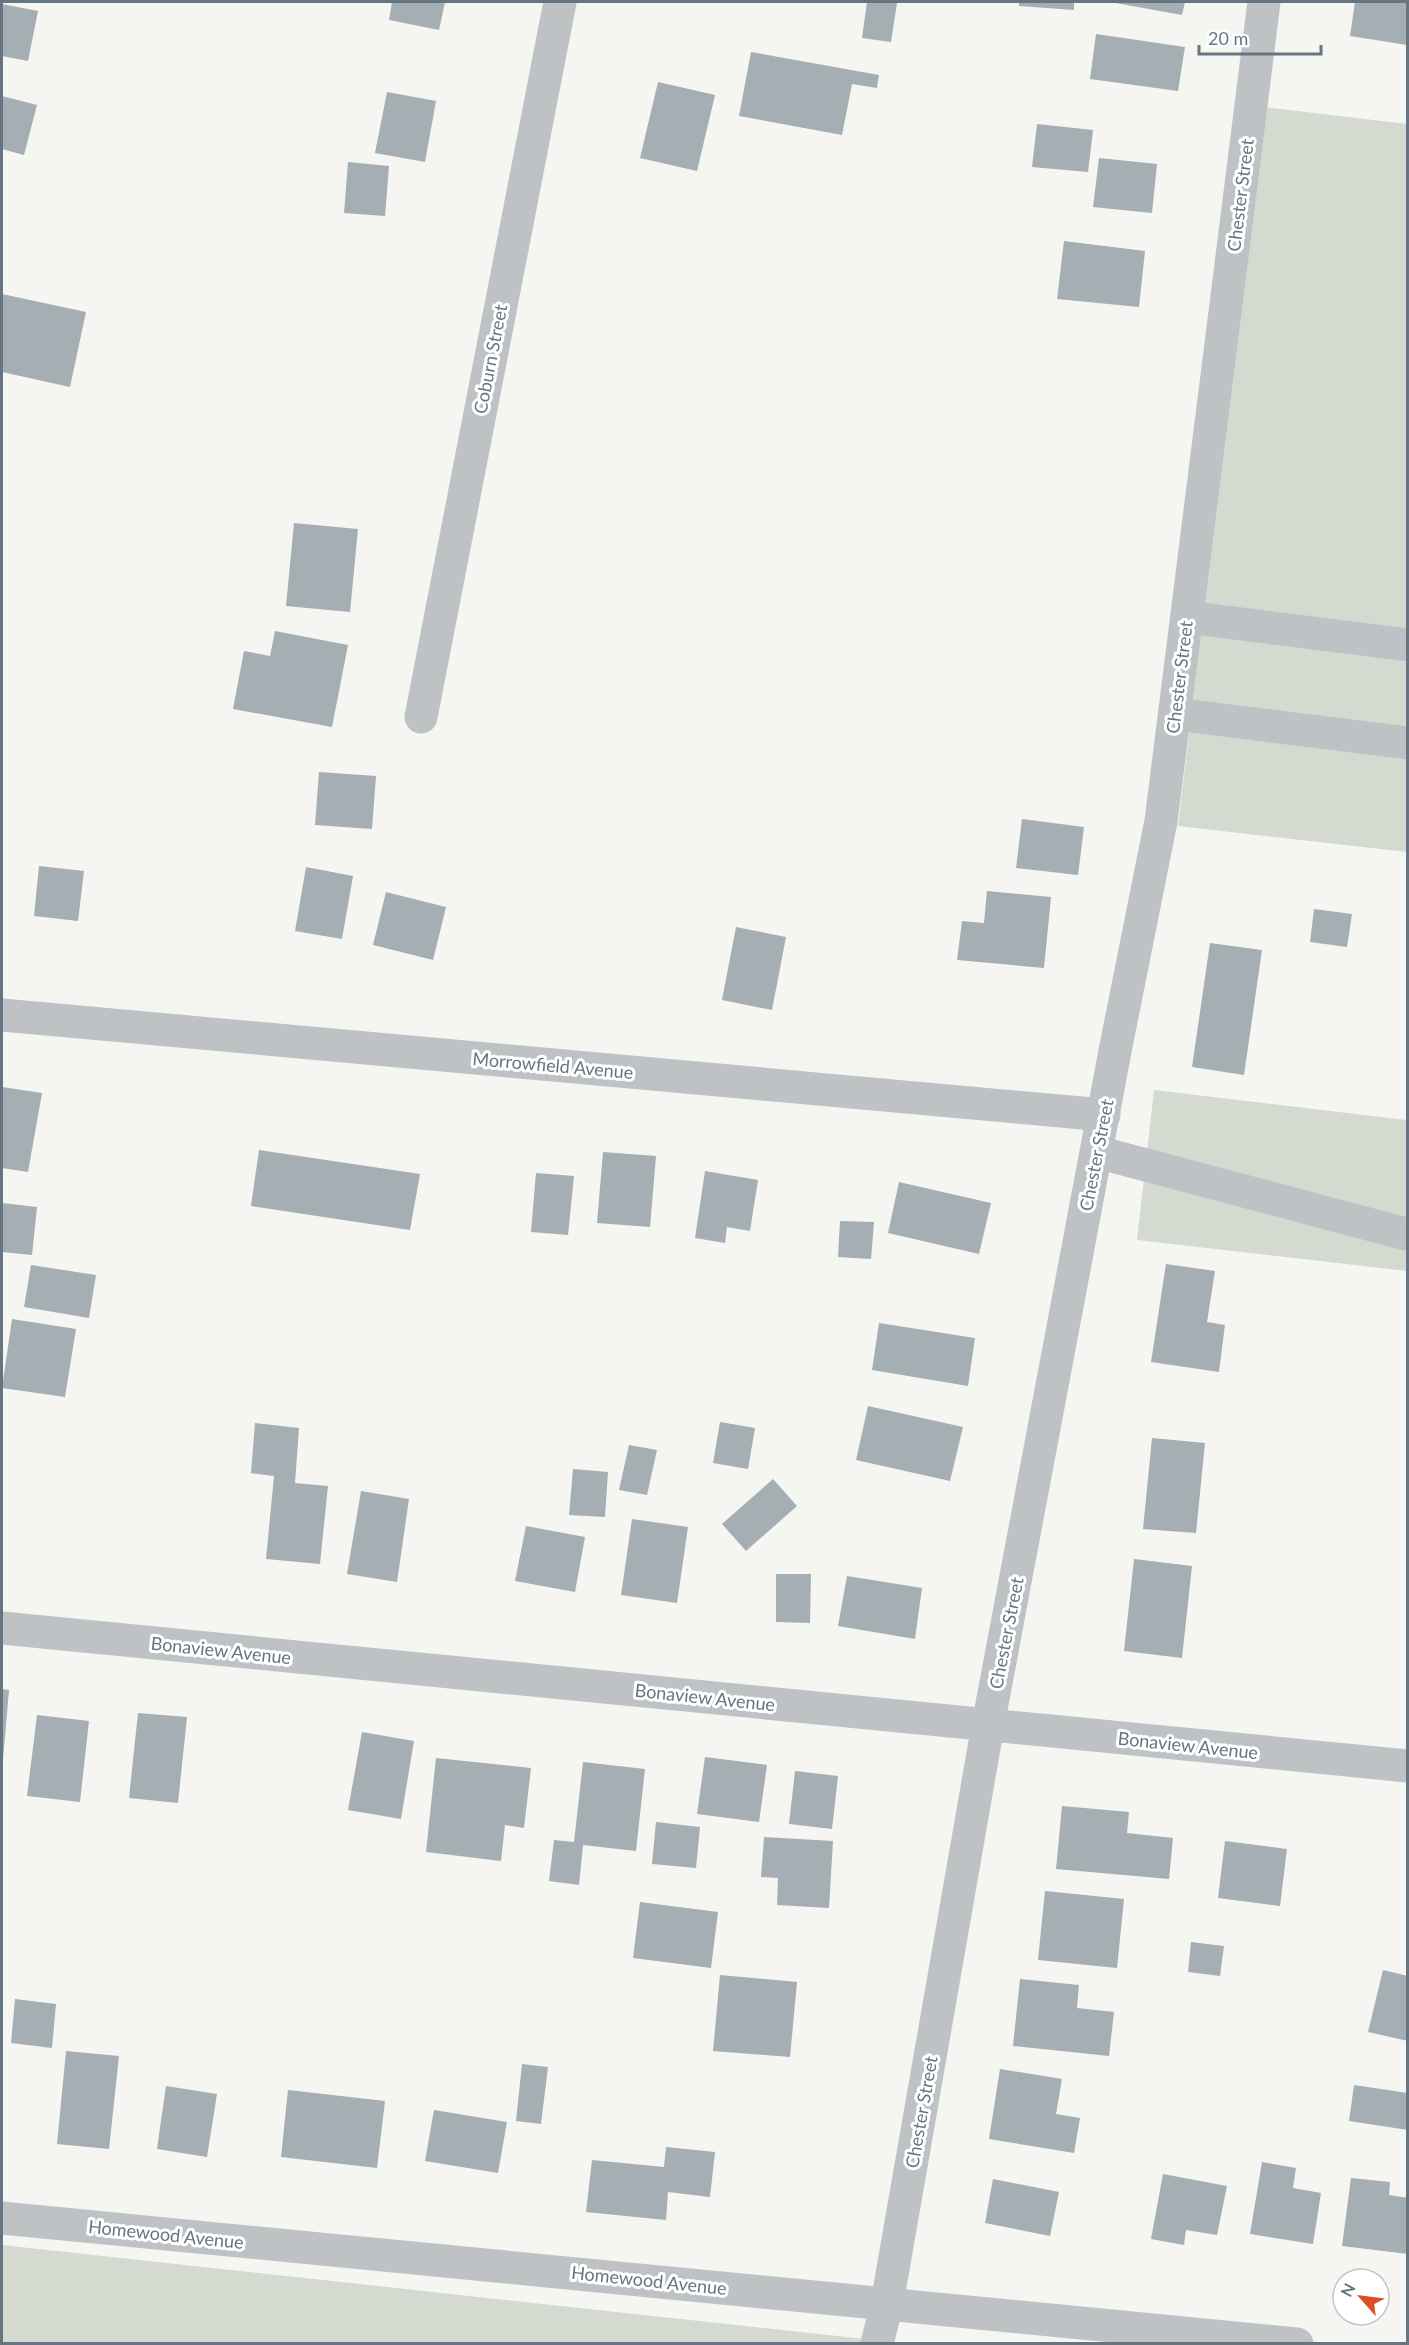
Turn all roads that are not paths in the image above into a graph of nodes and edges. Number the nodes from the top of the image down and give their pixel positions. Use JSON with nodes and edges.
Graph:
{"nodes":[{"id":1,"x":560,"y":2,"type":"edge"},
{"id":2,"x":1264,"y":2,"type":"edge"},
{"id":3,"x":1187,"y":617,"type":"junction"},
{"id":4,"x":1407,"y":645,"type":"edge"},
{"id":5,"x":1175,"y":714,"type":"junction"},
{"id":6,"x":421,"y":717,"type":"dead end"},
{"id":7,"x":1407,"y":743,"type":"edge"},
{"id":8,"x":2,"y":1015,"type":"edge"},
{"id":9,"x":1104,"y":1115,"type":"junction"},
{"id":10,"x":1097,"y":1152,"type":"junction"},
{"id":11,"x":1406,"y":1234,"type":"dead end"},
{"id":12,"x":2,"y":1628,"type":"edge"},
{"id":13,"x":988,"y":1725,"type":"junction"},
{"id":14,"x":1407,"y":1766,"type":"edge"},
{"id":15,"x":2,"y":2218,"type":"edge"},
{"id":16,"x":887,"y":2303,"type":"junction"},
{"id":17,"x":877,"y":2343,"type":"edge"},
{"id":18,"x":1297,"y":2343,"type":"edge"}],
"edges":[{"from":1,"to":6,"type":"street","name":"Coburn Street"},
{"from":2,"to":3,"type":"street","name":"Chester Street"},
{"from":3,"to":4,"type":"street"},
{"from":3,"to":5,"type":"street","name":"Chester Street"},
{"from":5,"to":7,"type":"street"},
{"from":5,"to":9,"type":"street","name":"Chester Street"},
{"from":8,"to":9,"type":"street","name":"Morrowfield Avenue"},
{"from":9,"to":10,"type":"street","name":"Chester Street"},
{"from":10,"to":11,"type":"street"},
{"from":10,"to":13,"type":"street","name":"Chester Street"},
{"from":12,"to":13,"type":"street","name":"Bonaview Avenue"},
{"from":13,"to":14,"type":"street","name":"Bonaview Avenue"},
{"from":13,"to":16,"type":"street","name":"Chester Street"},
{"from":15,"to":16,"type":"street","name":"Homewood Avenue"},
{"from":16,"to":17,"type":"street","name":"Chester Street"},
{"from":16,"to":18,"type":"street","name":"Homewood Avenue"}]}
